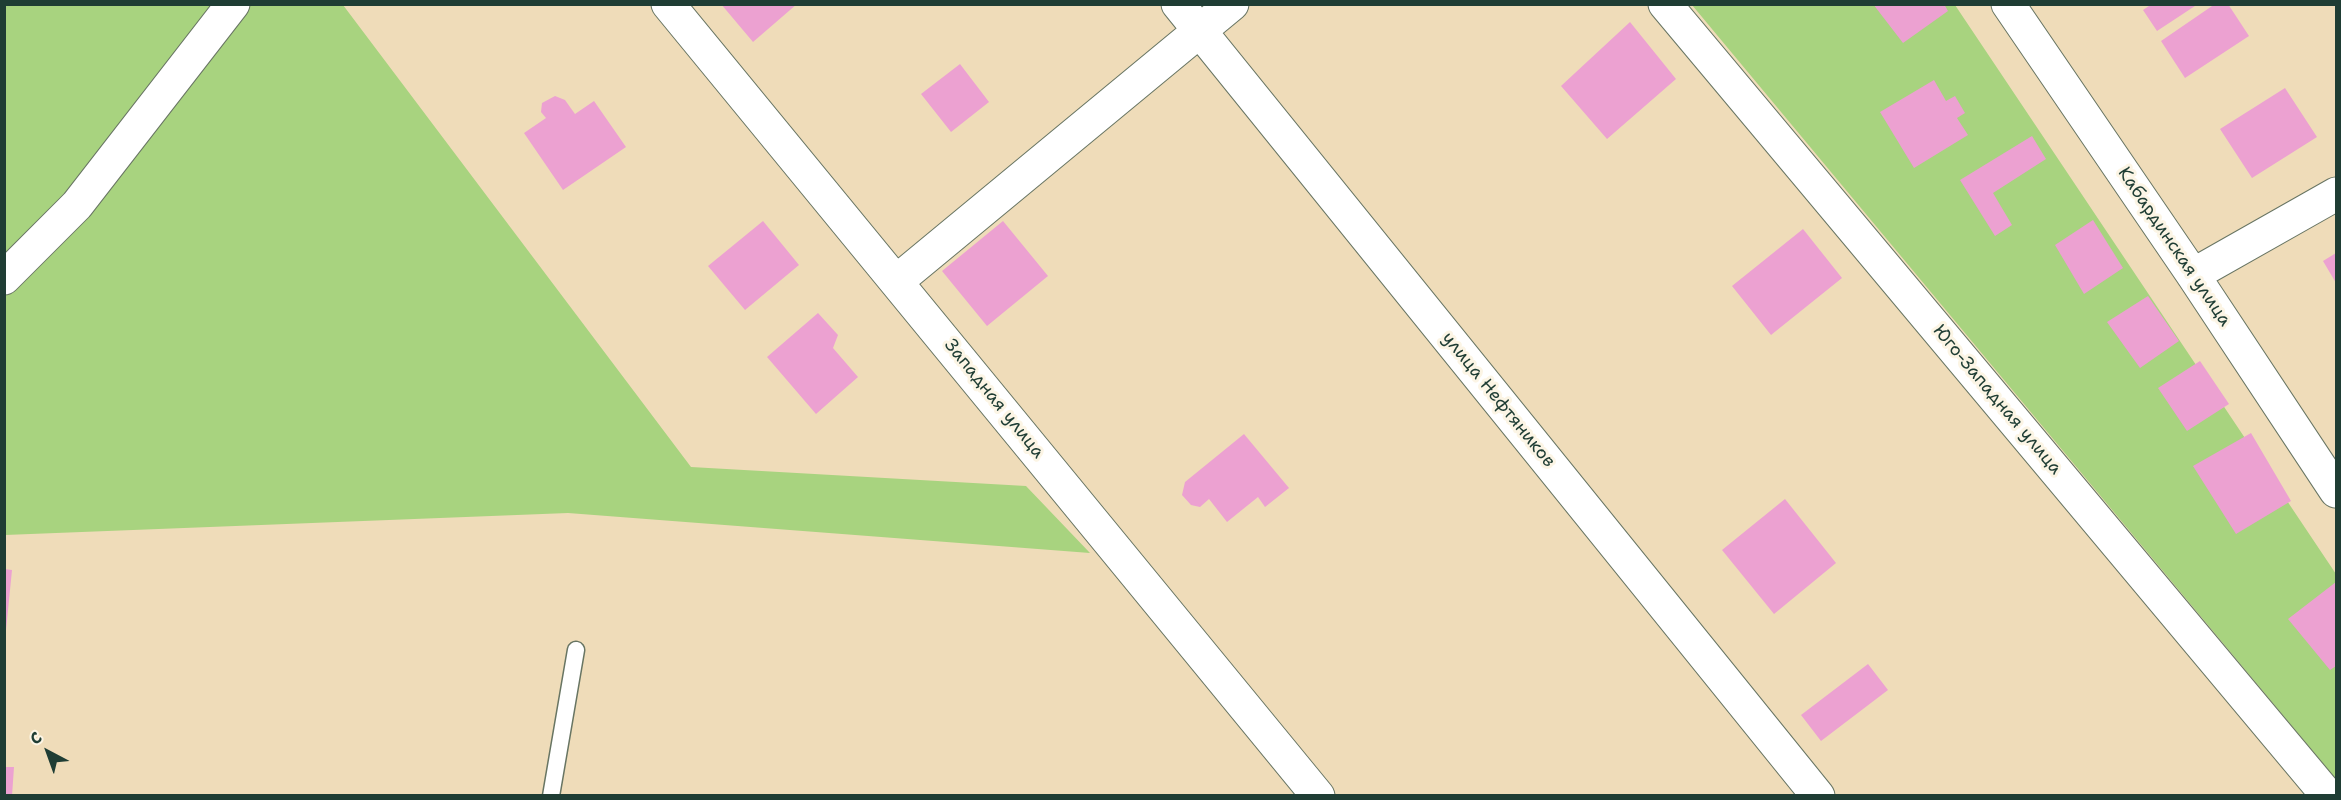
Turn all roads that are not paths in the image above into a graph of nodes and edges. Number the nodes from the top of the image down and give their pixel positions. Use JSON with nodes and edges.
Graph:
{"nodes":[{"id":1,"x":233,"y":4,"type":"edge"},
{"id":2,"x":668,"y":4,"type":"edge"},
{"id":3,"x":1178,"y":4,"type":"edge"},
{"id":4,"x":1232,"y":4,"type":"edge"},
{"id":5,"x":1665,"y":4,"type":"edge"},
{"id":6,"x":2008,"y":4,"type":"edge"},
{"id":7,"x":1200,"y":32,"type":"junction"},
{"id":8,"x":2337,"y":195,"type":"edge"},
{"id":9,"x":2193,"y":275,"type":"junction"},
{"id":10,"x":4,"y":278,"type":"edge"},
{"id":11,"x":897,"y":281,"type":"junction"},
{"id":12,"x":2337,"y":491,"type":"edge"},
{"id":13,"x":576,"y":650,"type":"dead end"},
{"id":14,"x":551,"y":795,"type":"edge"},
{"id":15,"x":1318,"y":795,"type":"edge"},
{"id":16,"x":1818,"y":795,"type":"edge"},
{"id":17,"x":2328,"y":795,"type":"edge"}],
"edges":[{"from":1,"to":10,"type":"street"},
{"from":2,"to":11,"type":"street","name":"Западная улица"},
{"from":3,"to":7,"type":"street","name":"улица Нефтяников"},
{"from":4,"to":7,"type":"street"},
{"from":5,"to":17,"type":"street","name":"Юго-Западная улица"},
{"from":6,"to":9,"type":"street","name":"Кабардинская улица"},
{"from":7,"to":11,"type":"street"},
{"from":7,"to":16,"type":"street","name":"улица Нефтяников"},
{"from":8,"to":9,"type":"street"},
{"from":9,"to":12,"type":"street","name":"Кабардинская улица"},
{"from":11,"to":15,"type":"street","name":"Западная улица"},
{"from":13,"to":14,"type":"lane"}]}
